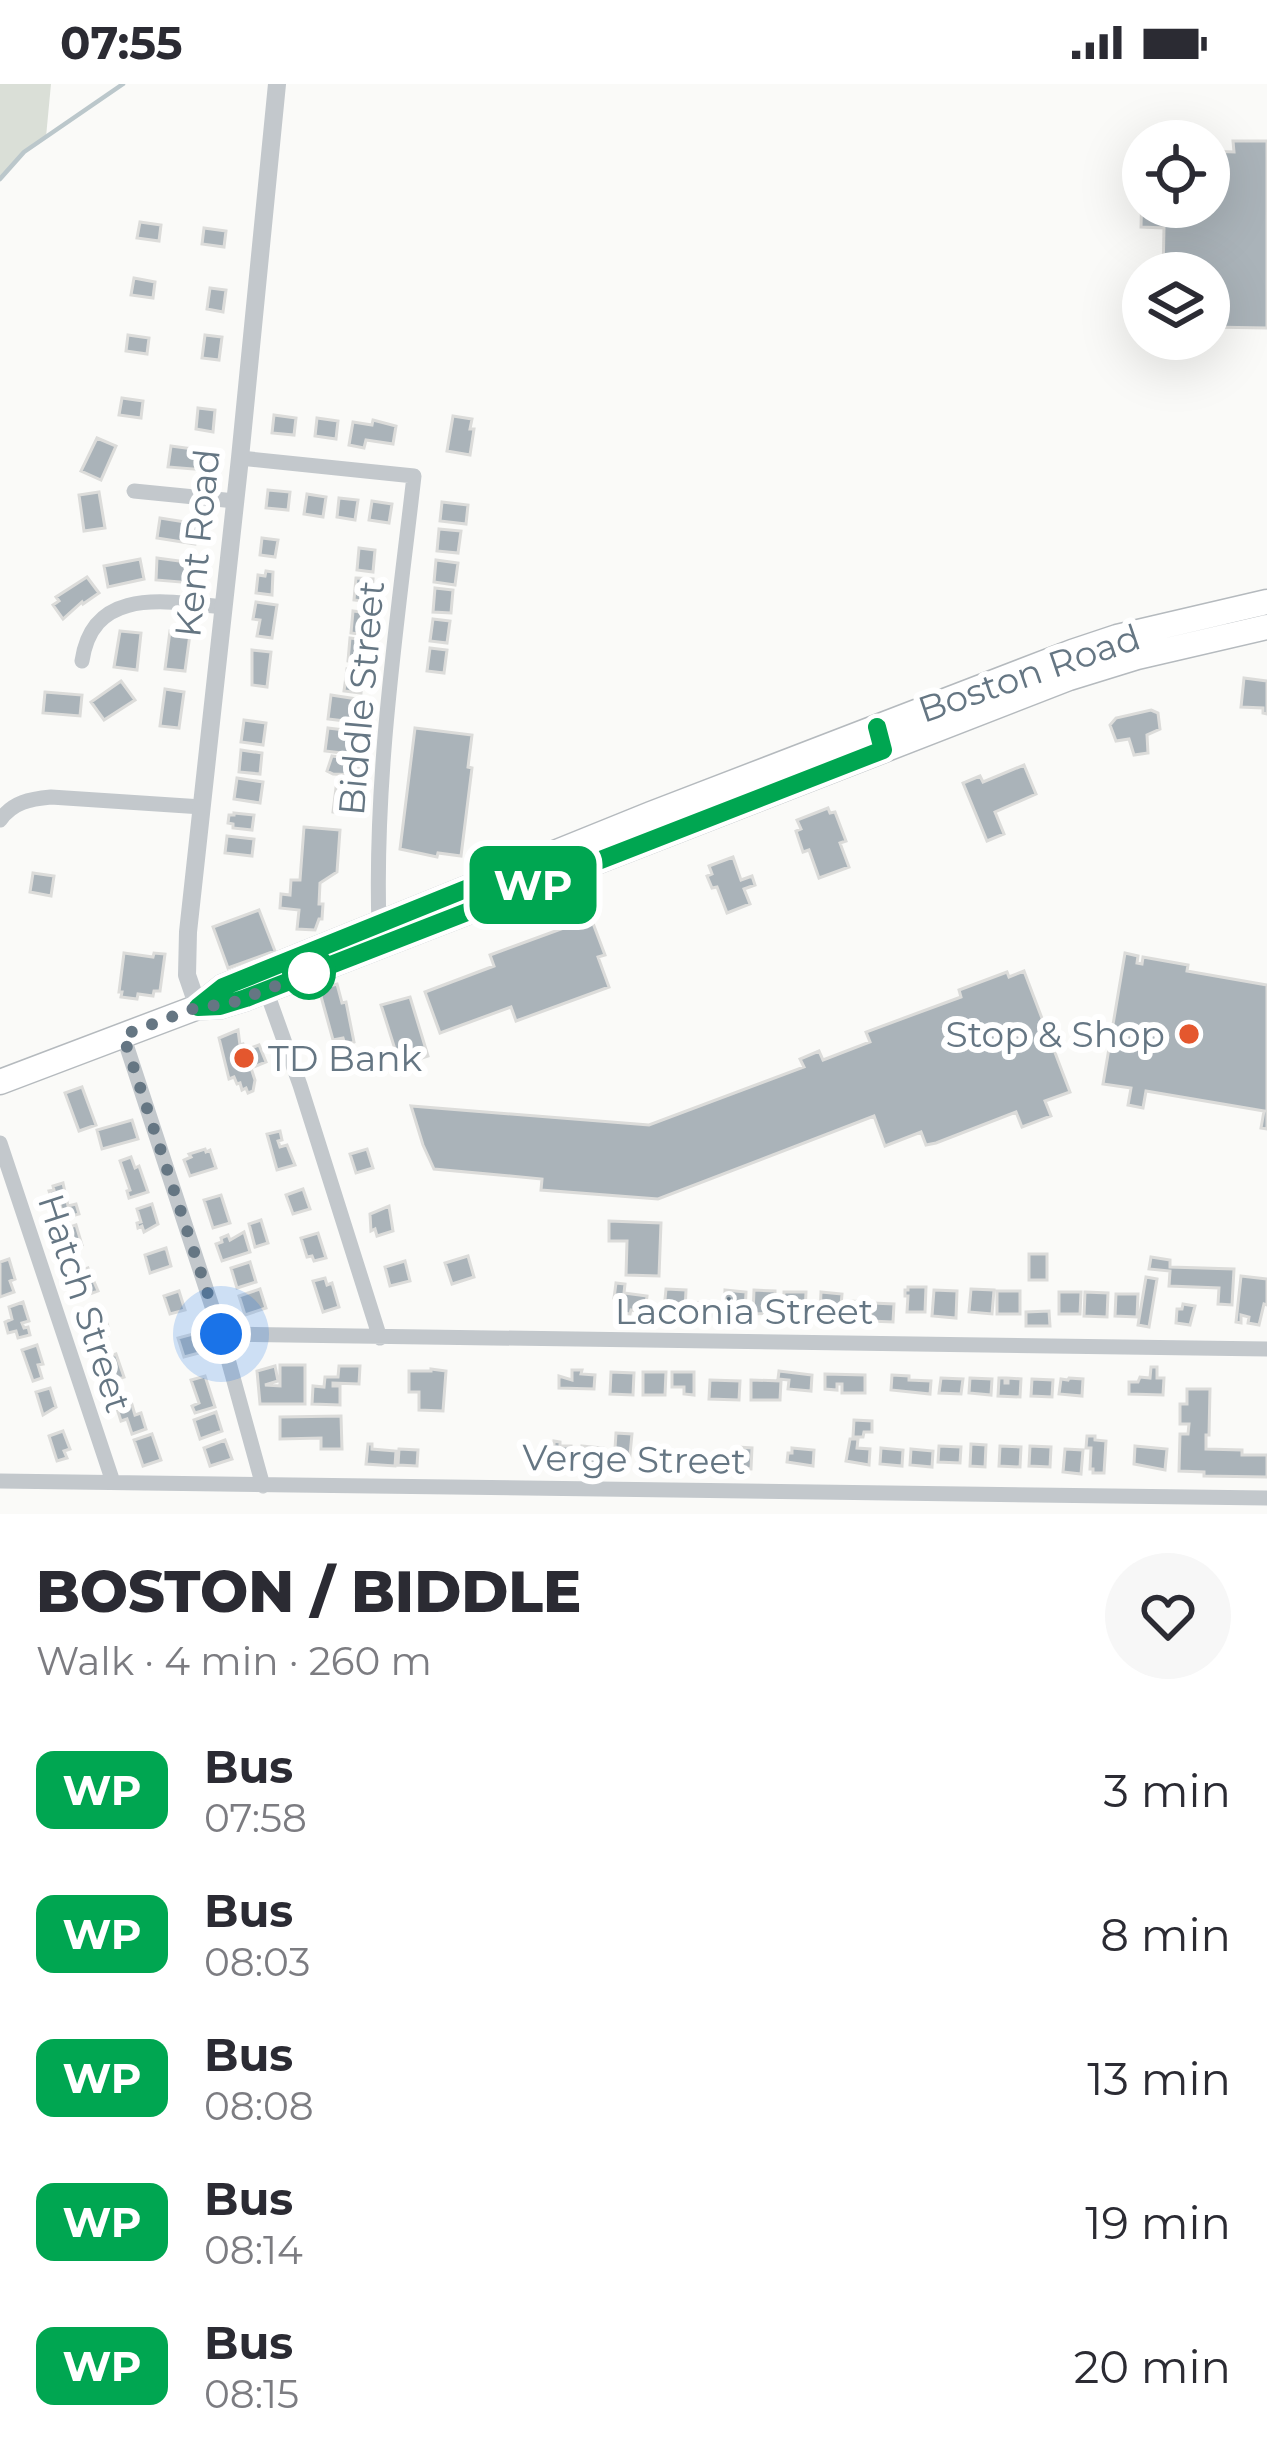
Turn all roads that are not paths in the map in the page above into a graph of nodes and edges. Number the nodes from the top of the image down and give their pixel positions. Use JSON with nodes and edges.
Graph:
{"nodes":[{"id":1,"x":277,"y":84,"type":"edge"},
{"id":2,"x":240,"y":458,"type":"junction"},
{"id":3,"x":134,"y":491,"type":"dead end"},
{"id":4,"x":235,"y":501,"type":"junction"},
{"id":5,"x":1267,"y":602,"type":"edge"},
{"id":6,"x":224,"y":608,"type":"junction"},
{"id":7,"x":1267,"y":626,"type":"edge"},
{"id":8,"x":82,"y":661,"type":"dead end"},
{"id":9,"x":202,"y":807,"type":"junction"},
{"id":10,"x":0,"y":820,"type":"edge"},
{"id":11,"x":379,"y":926,"type":"junction"},
{"id":12,"x":266,"y":990,"type":"junction"},
{"id":13,"x":198,"y":1007,"type":"junction"},
{"id":14,"x":123,"y":1035,"type":"junction"},
{"id":15,"x":0,"y":1082,"type":"edge"},
{"id":16,"x":0,"y":1143,"type":"edge"},
{"id":17,"x":221,"y":1334,"type":"junction"},
{"id":18,"x":380,"y":1338,"type":"junction"},
{"id":19,"x":1267,"y":1349,"type":"edge"},
{"id":20,"x":0,"y":1481,"type":"edge"},
{"id":21,"x":113,"y":1482,"type":"junction"},
{"id":22,"x":263,"y":1486,"type":"junction"},
{"id":23,"x":1267,"y":1498,"type":"edge"}],
"edges":[{"from":1,"to":2,"type":"street","name":"Kent Road"},
{"from":2,"to":4,"type":"street","name":"Kent Road"},
{"from":2,"to":11,"type":"street","name":"Biddle Street"},
{"from":3,"to":4,"type":"street"},
{"from":4,"to":6,"type":"street","name":"Kent Road"},
{"from":5,"to":11,"type":"main road","name":"Boston Road"},
{"from":6,"to":8,"type":"street"},
{"from":6,"to":9,"type":"street","name":"Kent Road"},
{"from":7,"to":12,"type":"main road","name":"Boston Road"},
{"from":9,"to":10,"type":"street"},
{"from":9,"to":13,"type":"street","name":"Kent Road"},
{"from":11,"to":13,"type":"main road","name":"Boston Road"},
{"from":12,"to":13,"type":"main road","name":"Boston Road"},
{"from":12,"to":18,"type":"street"},
{"from":13,"to":14,"type":"main road","name":"Boston Road"},
{"from":14,"to":15,"type":"main road","name":"Boston Road"},
{"from":14,"to":17,"type":"street"},
{"from":16,"to":21,"type":"street","name":"Hatch Street"},
{"from":17,"to":18,"type":"street","name":"Laconia Street"},
{"from":17,"to":22,"type":"street"},
{"from":18,"to":19,"type":"street","name":"Laconia Street"},
{"from":20,"to":21,"type":"street","name":"Verge Street"},
{"from":21,"to":22,"type":"street","name":"Verge Street"},
{"from":22,"to":23,"type":"street","name":"Verge Street"}]}
